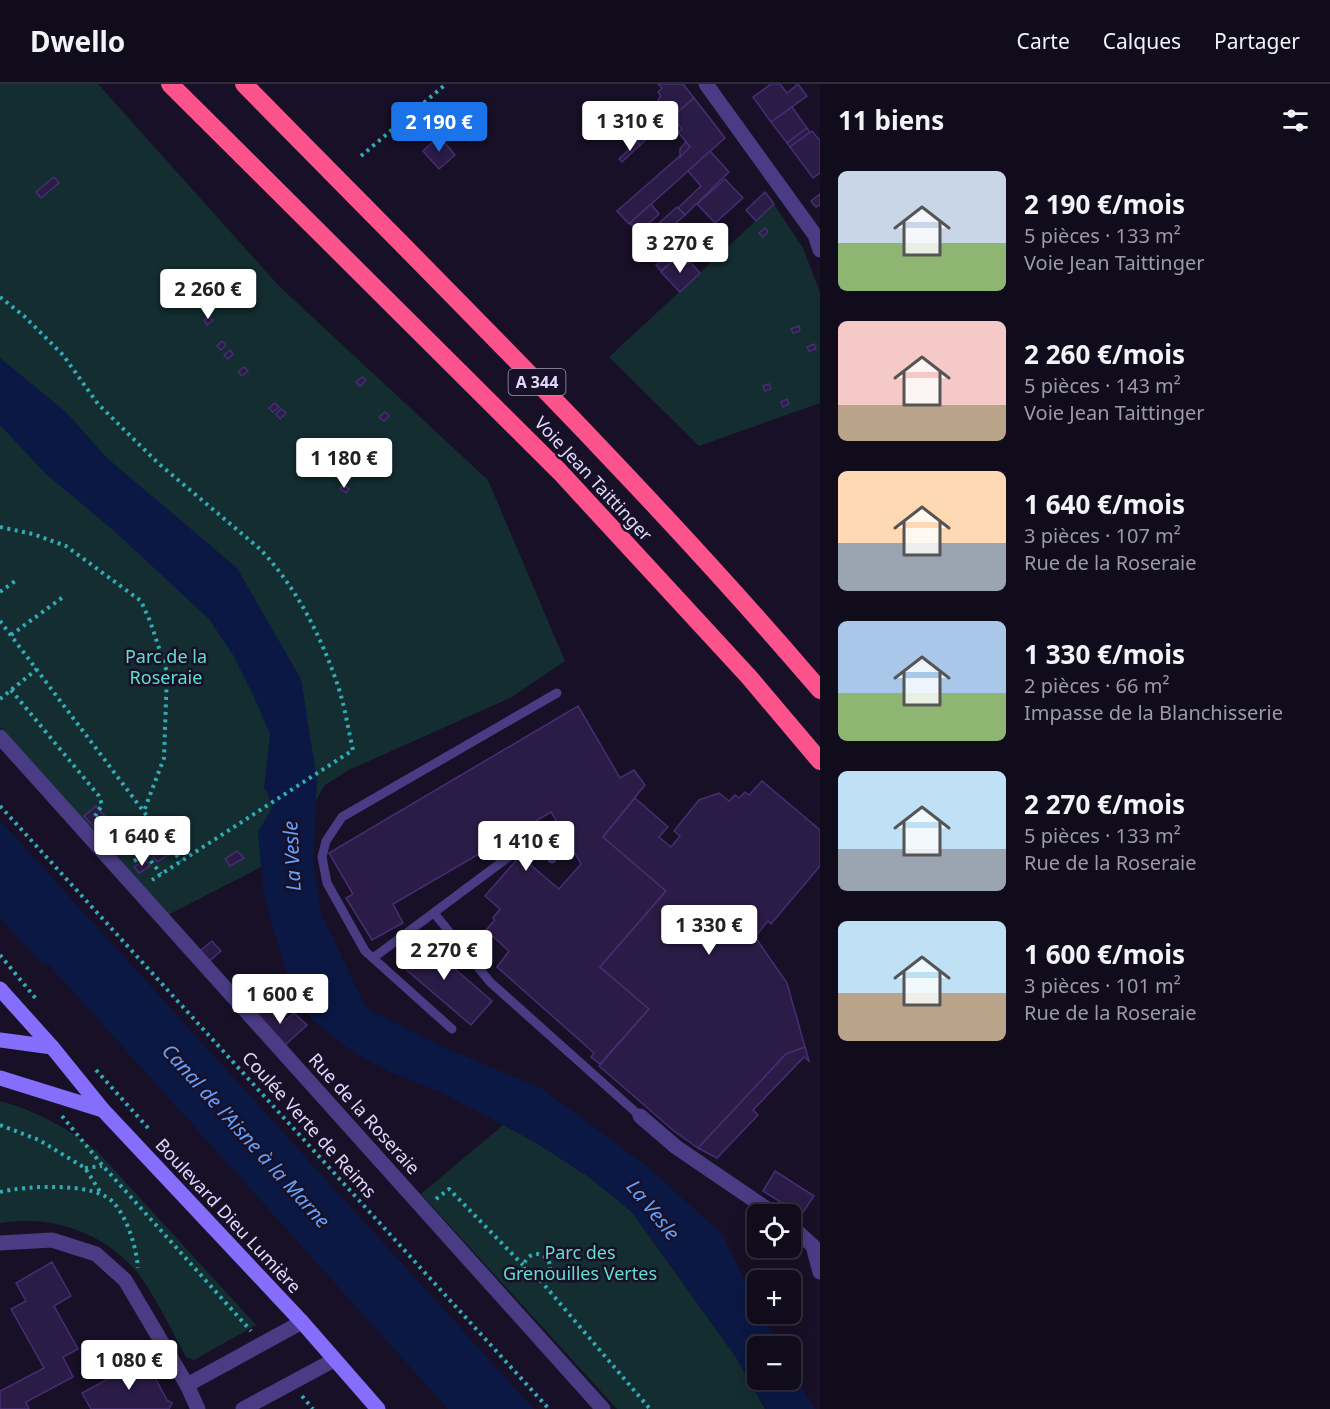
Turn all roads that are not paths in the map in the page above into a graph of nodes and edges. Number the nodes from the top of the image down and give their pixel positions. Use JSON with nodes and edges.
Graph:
{"nodes":[{"id":1,"x":170,"y":84,"type":"edge"},
{"id":2,"x":244,"y":84,"type":"edge"},
{"id":3,"x":706,"y":84,"type":"edge"},
{"id":4,"x":820,"y":250,"type":"edge"},
{"id":5,"x":820,"y":690,"type":"edge"},
{"id":6,"x":557,"y":693,"type":"dead end"},
{"id":7,"x":0,"y":737,"type":"edge"},
{"id":8,"x":820,"y":761,"type":"edge"},
{"id":9,"x":552,"y":859,"type":"dead end"},
{"id":10,"x":434,"y":913,"type":"junction"},
{"id":11,"x":373,"y":958,"type":"junction"},
{"id":12,"x":0,"y":988,"type":"edge"},
{"id":13,"x":453,"y":1029,"type":"dead end"},
{"id":14,"x":0,"y":1040,"type":"edge"},
{"id":15,"x":52,"y":1047,"type":"junction"},
{"id":16,"x":0,"y":1078,"type":"edge"},
{"id":17,"x":103,"y":1110,"type":"junction"},
{"id":18,"x":640,"y":1116,"type":"joint"},
{"id":19,"x":760,"y":1204,"type":"edge"},
{"id":20,"x":801,"y":1235,"type":"edge"},
{"id":21,"x":0,"y":1243,"type":"edge"},
{"id":22,"x":820,"y":1272,"type":"edge"},
{"id":23,"x":302,"y":1322,"type":"junction"},
{"id":24,"x":334,"y":1360,"type":"junction"},
{"id":25,"x":187,"y":1385,"type":"junction"},
{"id":26,"x":198,"y":1409,"type":"edge"},
{"id":27,"x":243,"y":1409,"type":"edge"},
{"id":28,"x":378,"y":1409,"type":"edge"},
{"id":29,"x":603,"y":1409,"type":"edge"}],
"edges":[{"from":1,"to":8,"type":"highway","name":"Voie Jean Taittinger","number":"A 344"},
{"from":2,"to":5,"type":"highway","name":"Voie Jean Taittinger","number":"A 344"},
{"from":3,"to":4,"type":"street"},
{"from":6,"to":11,"type":"lane"},
{"from":7,"to":29,"type":"street","name":"Rue de la Roseraie"},
{"from":9,"to":10,"type":"lane"},
{"from":10,"to":11,"type":"lane"},
{"from":10,"to":18,"type":"lane"},
{"from":11,"to":13,"type":"lane"},
{"from":12,"to":15,"type":"main road","name":"Boulevard Dieu Lumière"},
{"from":14,"to":15,"type":"main road"},
{"from":15,"to":17,"type":"main road","name":"Boulevard Dieu Lumière"},
{"from":16,"to":17,"type":"main road"},
{"from":17,"to":23,"type":"main road","name":"Boulevard Dieu Lumière"},
{"from":18,"to":19,"type":"street"},
{"from":20,"to":22,"type":"street"},
{"from":21,"to":25,"type":"street"},
{"from":23,"to":24,"type":"main road","name":"Boulevard Dieu Lumière"},
{"from":23,"to":25,"type":"street"},
{"from":24,"to":27,"type":"street"},
{"from":24,"to":28,"type":"main road","name":"Boulevard Dieu Lumière"},
{"from":25,"to":26,"type":"street"}]}
